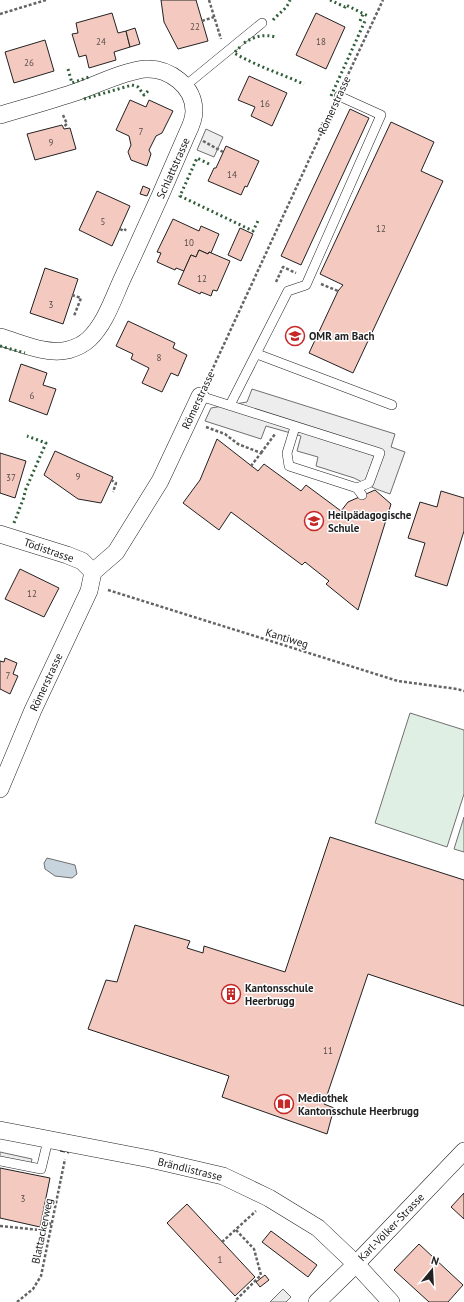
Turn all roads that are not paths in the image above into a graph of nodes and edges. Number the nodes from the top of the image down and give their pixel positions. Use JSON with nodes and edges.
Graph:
{"nodes":[{"id":1,"x":262,"y":23,"type":"dead end"},
{"id":2,"x":185,"y":86,"type":"junction"},
{"id":3,"x":339,"y":96,"type":"road end"},
{"id":4,"x":0,"y":115,"type":"edge"},
{"id":5,"x":0,"y":337,"type":"edge"},
{"id":6,"x":256,"y":354,"type":"junction"},
{"id":7,"x":200,"y":396,"type":"joint"},
{"id":8,"x":230,"y":405,"type":"junction"},
{"id":9,"x":392,"y":405,"type":"dead end"},
{"id":10,"x":295,"y":427,"type":"junction"},
{"id":11,"x":356,"y":487,"type":"junction"},
{"id":12,"x":362,"y":495,"type":"dead end"},
{"id":13,"x":0,"y":534,"type":"edge"},
{"id":14,"x":93,"y":572,"type":"junction"},
{"id":15,"x":0,"y":789,"type":"edge"},
{"id":16,"x":0,"y":1130,"type":"edge"},
{"id":17,"x":48,"y":1140,"type":"junction"},
{"id":18,"x":464,"y":1151,"type":"edge"},
{"id":19,"x":0,"y":1160,"type":"edge"},
{"id":20,"x":356,"y":1264,"type":"junction"},
{"id":21,"x":317,"y":1302,"type":"edge"},
{"id":22,"x":391,"y":1302,"type":"edge"}],
"edges":[{"from":1,"to":2,"type":"lane"},
{"from":2,"to":4,"type":"street","name":"Schlattstrasse"},
{"from":2,"to":5,"type":"street","name":"Schlattstrasse"},
{"from":3,"to":6,"type":"lane"},
{"from":6,"to":8,"type":"lane"},
{"from":6,"to":9,"type":"lane"},
{"from":7,"to":8,"type":"lane"},
{"from":7,"to":14,"type":"street","name":"Römerstrasse"},
{"from":8,"to":10,"type":"lane"},
{"from":10,"to":11,"type":"lane"},
{"from":10,"to":11,"type":"lane"},
{"from":11,"to":12,"type":"lane"},
{"from":13,"to":14,"type":"street","name":"Tödistrasse"},
{"from":14,"to":15,"type":"street","name":"Römerstrasse"},
{"from":16,"to":17,"type":"street","name":"Brändlistrasse"},
{"from":17,"to":19,"type":"lane"},
{"from":17,"to":20,"type":"street","name":"Brändlistrasse"},
{"from":18,"to":20,"type":"street","name":"Karl-Völker-Strasse"},
{"from":20,"to":21,"type":"street","name":"Karl-Völker-Strasse"},
{"from":20,"to":22,"type":"street","name":"Brändlistrasse"}]}
